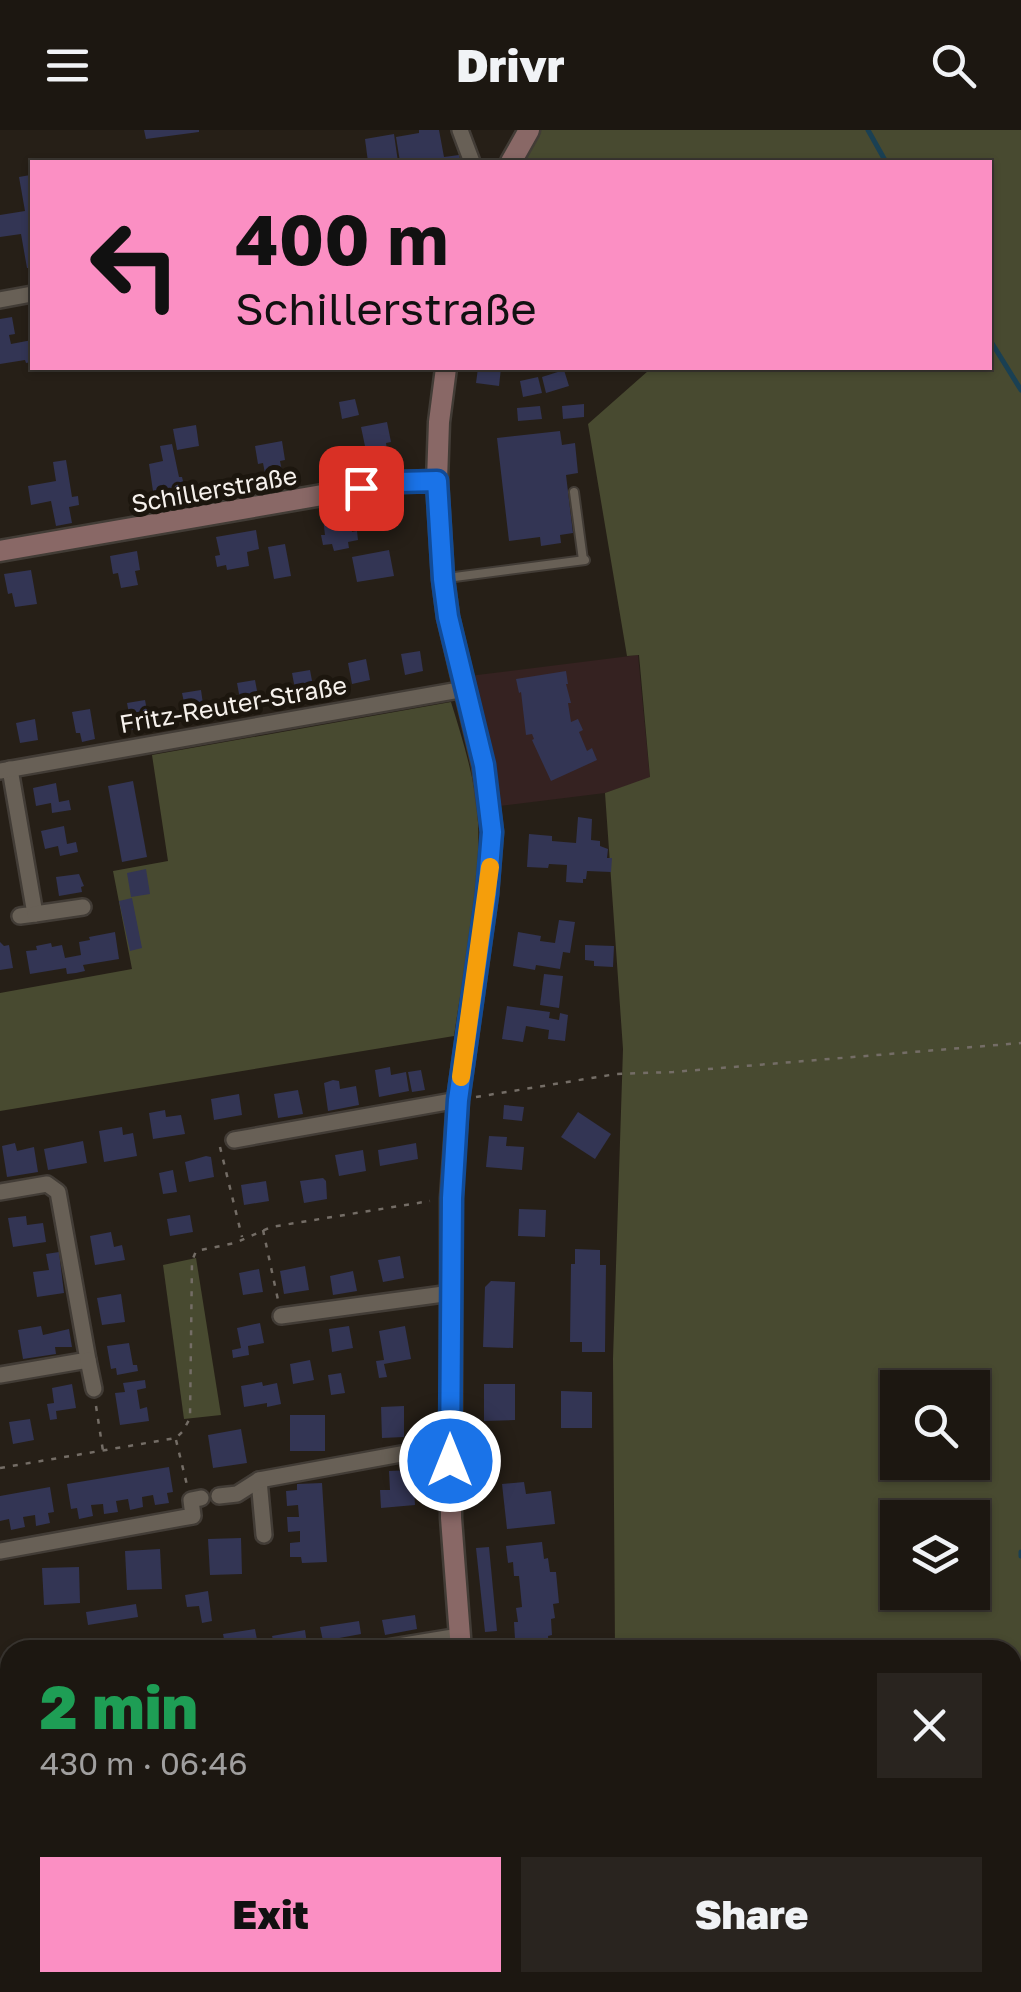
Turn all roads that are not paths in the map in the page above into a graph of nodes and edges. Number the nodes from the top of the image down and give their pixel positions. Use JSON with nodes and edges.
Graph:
{"nodes":[{"id":1,"x":460,"y":130,"type":"edge"},
{"id":2,"x":529,"y":130,"type":"edge"},
{"id":3,"x":471,"y":160,"type":"edge"},
{"id":4,"x":512,"y":160,"type":"edge"},
{"id":5,"x":30,"y":294,"type":"edge"},
{"id":6,"x":0,"y":300,"type":"edge"},
{"id":7,"x":446,"y":370,"type":"edge"},
{"id":8,"x":437,"y":481,"type":"junction"},
{"id":9,"x":574,"y":492,"type":"dead end"},
{"id":10,"x":0,"y":551,"type":"edge"},
{"id":11,"x":443,"y":579,"type":"junction"},
{"id":12,"x":465,"y":689,"type":"junction"},
{"id":13,"x":5,"y":770,"type":"edge"},
{"id":14,"x":84,"y":907,"type":"dead end"},
{"id":15,"x":458,"y":1100,"type":"junction"},
{"id":16,"x":234,"y":1140,"type":"road end"},
{"id":17,"x":0,"y":1192,"type":"edge"},
{"id":18,"x":451,"y":1293,"type":"junction"},
{"id":19,"x":281,"y":1316,"type":"road end"},
{"id":20,"x":88,"y":1360,"type":"junction"},
{"id":21,"x":0,"y":1376,"type":"edge"},
{"id":22,"x":94,"y":1389,"type":"road end"},
{"id":23,"x":450,"y":1445,"type":"junction"},
{"id":24,"x":259,"y":1480,"type":"junction"},
{"id":25,"x":219,"y":1496,"type":"dead end"},
{"id":26,"x":196,"y":1499,"type":"road end"},
{"id":27,"x":264,"y":1535,"type":"dead end"},
{"id":28,"x":0,"y":1551,"type":"edge"},
{"id":29,"x":460,"y":1640,"type":"edge"}],
"edges":[{"from":1,"to":3,"type":"street"},
{"from":2,"to":4,"type":"main road"},
{"from":5,"to":6,"type":"street"},
{"from":7,"to":8,"type":"main road"},
{"from":8,"to":10,"type":"main road","name":"Schillerstraße"},
{"from":8,"to":11,"type":"main road"},
{"from":9,"to":11,"type":"lane"},
{"from":11,"to":12,"type":"main road"},
{"from":12,"to":13,"type":"street","name":"Fritz-Reuter-Straße"},
{"from":12,"to":15,"type":"main road"},
{"from":13,"to":14,"type":"street","name":"Fritz-Reuter-Straße"},
{"from":15,"to":16,"type":"street"},
{"from":15,"to":18,"type":"main road"},
{"from":17,"to":20,"type":"street"},
{"from":18,"to":19,"type":"street"},
{"from":18,"to":23,"type":"main road"},
{"from":20,"to":21,"type":"street"},
{"from":20,"to":22,"type":"street"},
{"from":23,"to":24,"type":"street"},
{"from":23,"to":29,"type":"main road"},
{"from":24,"to":25,"type":"street"},
{"from":24,"to":27,"type":"street"},
{"from":26,"to":28,"type":"street"}]}
